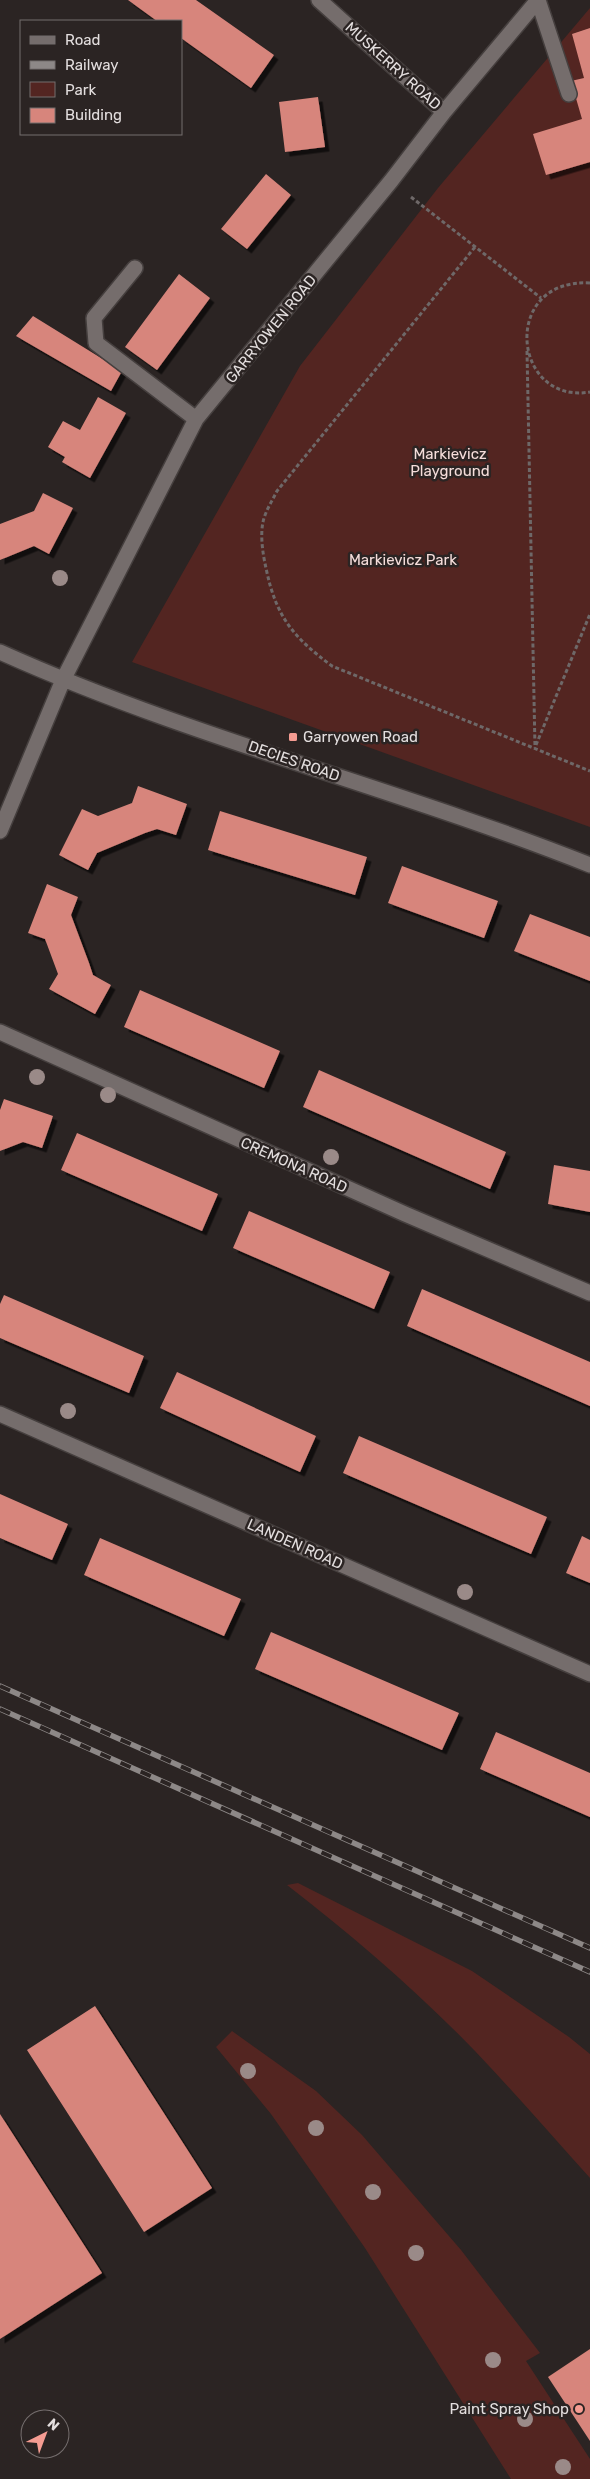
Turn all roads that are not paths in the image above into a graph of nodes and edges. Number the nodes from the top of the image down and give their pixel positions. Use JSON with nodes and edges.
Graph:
{"nodes":[{"id":1,"x":319,"y":0,"type":"edge"},
{"id":2,"x":538,"y":0,"type":"edge"},
{"id":3,"x":569,"y":94,"type":"dead end"},
{"id":4,"x":444,"y":112,"type":"junction"},
{"id":5,"x":135,"y":268,"type":"dead end"},
{"id":6,"x":196,"y":419,"type":"junction"},
{"id":7,"x":0,"y":652,"type":"edge"},
{"id":8,"x":63,"y":680,"type":"junction"},
{"id":9,"x":0,"y":831,"type":"edge"},
{"id":10,"x":590,"y":866,"type":"edge"},
{"id":11,"x":0,"y":1032,"type":"edge"},
{"id":12,"x":590,"y":1293,"type":"edge"},
{"id":13,"x":0,"y":1414,"type":"edge"},
{"id":14,"x":590,"y":1674,"type":"edge"}],
"edges":[{"from":1,"to":4,"type":"street","name":"MUSKERRY ROAD"},
{"from":2,"to":3,"type":"street"},
{"from":2,"to":4,"type":"street","name":"GARRYOWEN ROAD"},
{"from":4,"to":6,"type":"street","name":"GARRYOWEN ROAD"},
{"from":5,"to":6,"type":"street"},
{"from":6,"to":8,"type":"street","name":"GARRYOWEN ROAD"},
{"from":7,"to":8,"type":"street","name":"DECIES ROAD"},
{"from":8,"to":9,"type":"street","name":"GARRYOWEN ROAD"},
{"from":8,"to":10,"type":"street","name":"DECIES ROAD"},
{"from":11,"to":12,"type":"street","name":"CREMONA ROAD"},
{"from":13,"to":14,"type":"street","name":"LANDEN ROAD"}]}
